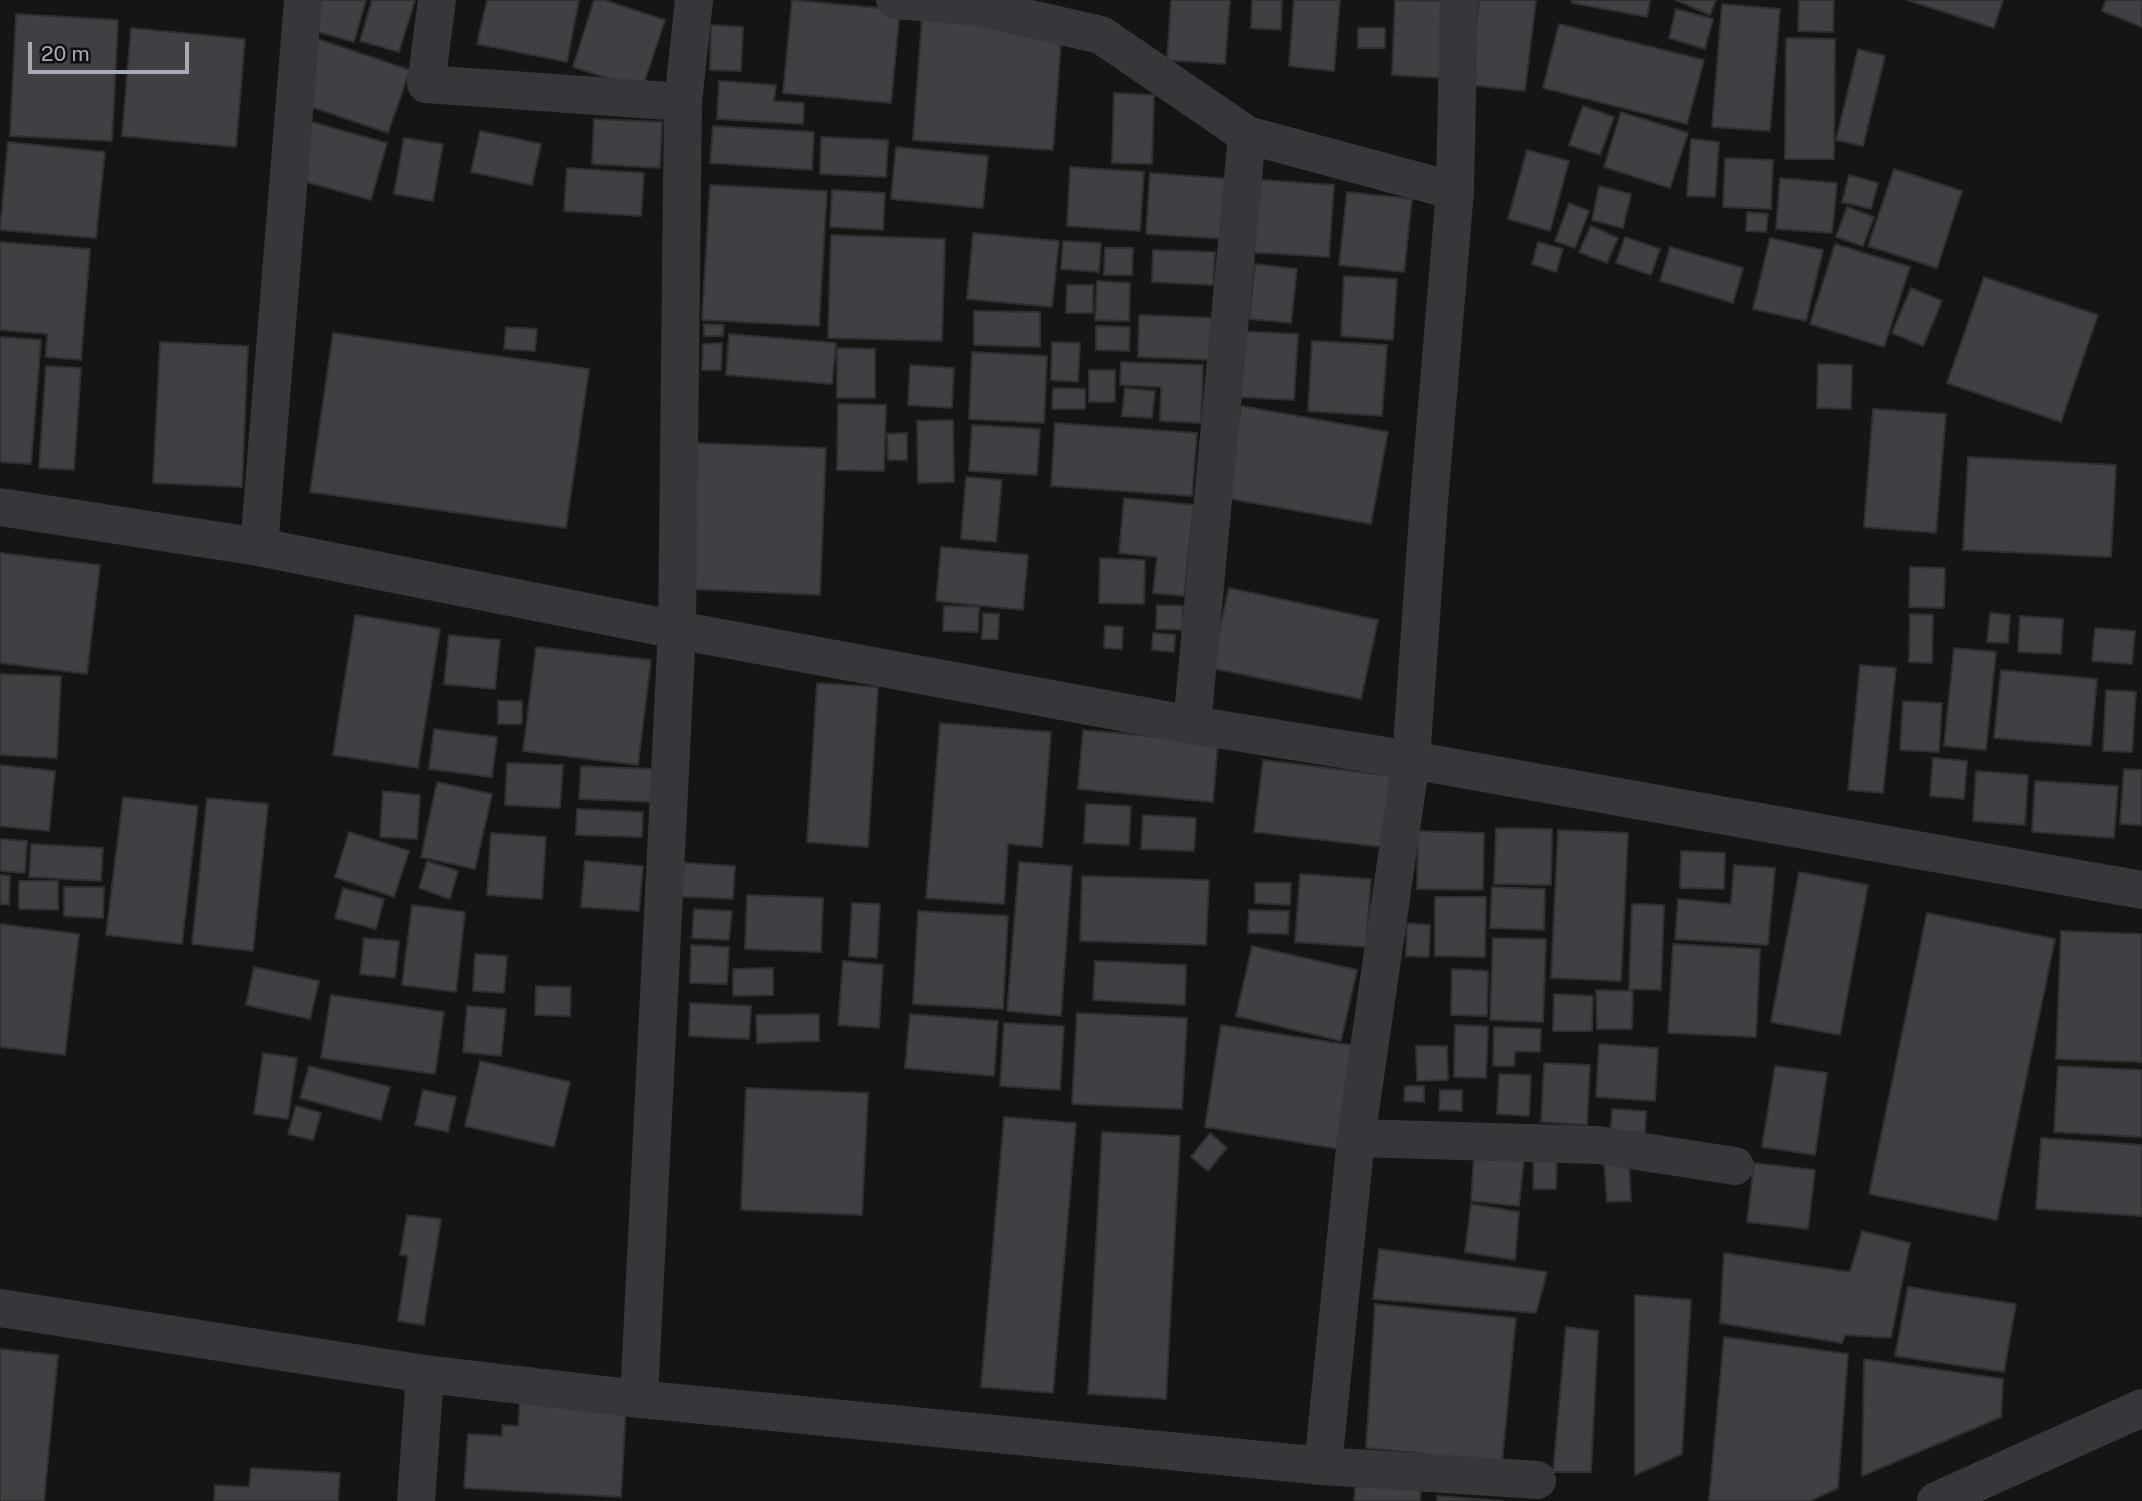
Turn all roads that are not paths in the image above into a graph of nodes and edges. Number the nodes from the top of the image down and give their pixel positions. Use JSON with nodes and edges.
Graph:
{"nodes":[{"id":1,"x":303,"y":0,"type":"edge"},
{"id":2,"x":437,"y":0,"type":"edge"},
{"id":3,"x":694,"y":0,"type":"edge"},
{"id":4,"x":895,"y":0,"type":"edge"},
{"id":5,"x":1459,"y":0,"type":"edge"},
{"id":6,"x":683,"y":102,"type":"junction"},
{"id":7,"x":1247,"y":135,"type":"junction"},
{"id":8,"x":1455,"y":191,"type":"junction"},
{"id":9,"x":0,"y":508,"type":"edge"},
{"id":10,"x":259,"y":547,"type":"junction"},
{"id":11,"x":677,"y":630,"type":"junction"},
{"id":12,"x":1192,"y":725,"type":"junction"},
{"id":13,"x":1411,"y":760,"type":"junction"},
{"id":14,"x":2142,"y":890,"type":"edge"},
{"id":15,"x":1356,"y":1138,"type":"junction"},
{"id":16,"x":1735,"y":1166,"type":"dead end"},
{"id":17,"x":0,"y":1308,"type":"edge"},
{"id":18,"x":425,"y":1374,"type":"junction"},
{"id":19,"x":639,"y":1399,"type":"junction"},
{"id":20,"x":2142,"y":1408,"type":"edge"},
{"id":21,"x":1323,"y":1466,"type":"junction"},
{"id":22,"x":1537,"y":1480,"type":"dead end"},
{"id":23,"x":416,"y":1501,"type":"edge"},
{"id":24,"x":1936,"y":1501,"type":"edge"}],
"edges":[{"from":1,"to":10,"type":"street"},
{"from":2,"to":6,"type":"street"},
{"from":3,"to":6,"type":"street"},
{"from":4,"to":7,"type":"street"},
{"from":5,"to":8,"type":"street"},
{"from":6,"to":11,"type":"street"},
{"from":7,"to":8,"type":"street"},
{"from":7,"to":12,"type":"street"},
{"from":8,"to":13,"type":"street"},
{"from":9,"to":10,"type":"street"},
{"from":10,"to":11,"type":"street"},
{"from":11,"to":12,"type":"street"},
{"from":11,"to":19,"type":"street"},
{"from":12,"to":13,"type":"street"},
{"from":13,"to":14,"type":"street"},
{"from":13,"to":15,"type":"street"},
{"from":15,"to":16,"type":"street"},
{"from":15,"to":21,"type":"street"},
{"from":17,"to":18,"type":"street"},
{"from":18,"to":19,"type":"street"},
{"from":18,"to":23,"type":"street"},
{"from":19,"to":21,"type":"street"},
{"from":20,"to":24,"type":"street"},
{"from":21,"to":22,"type":"street"}]}
